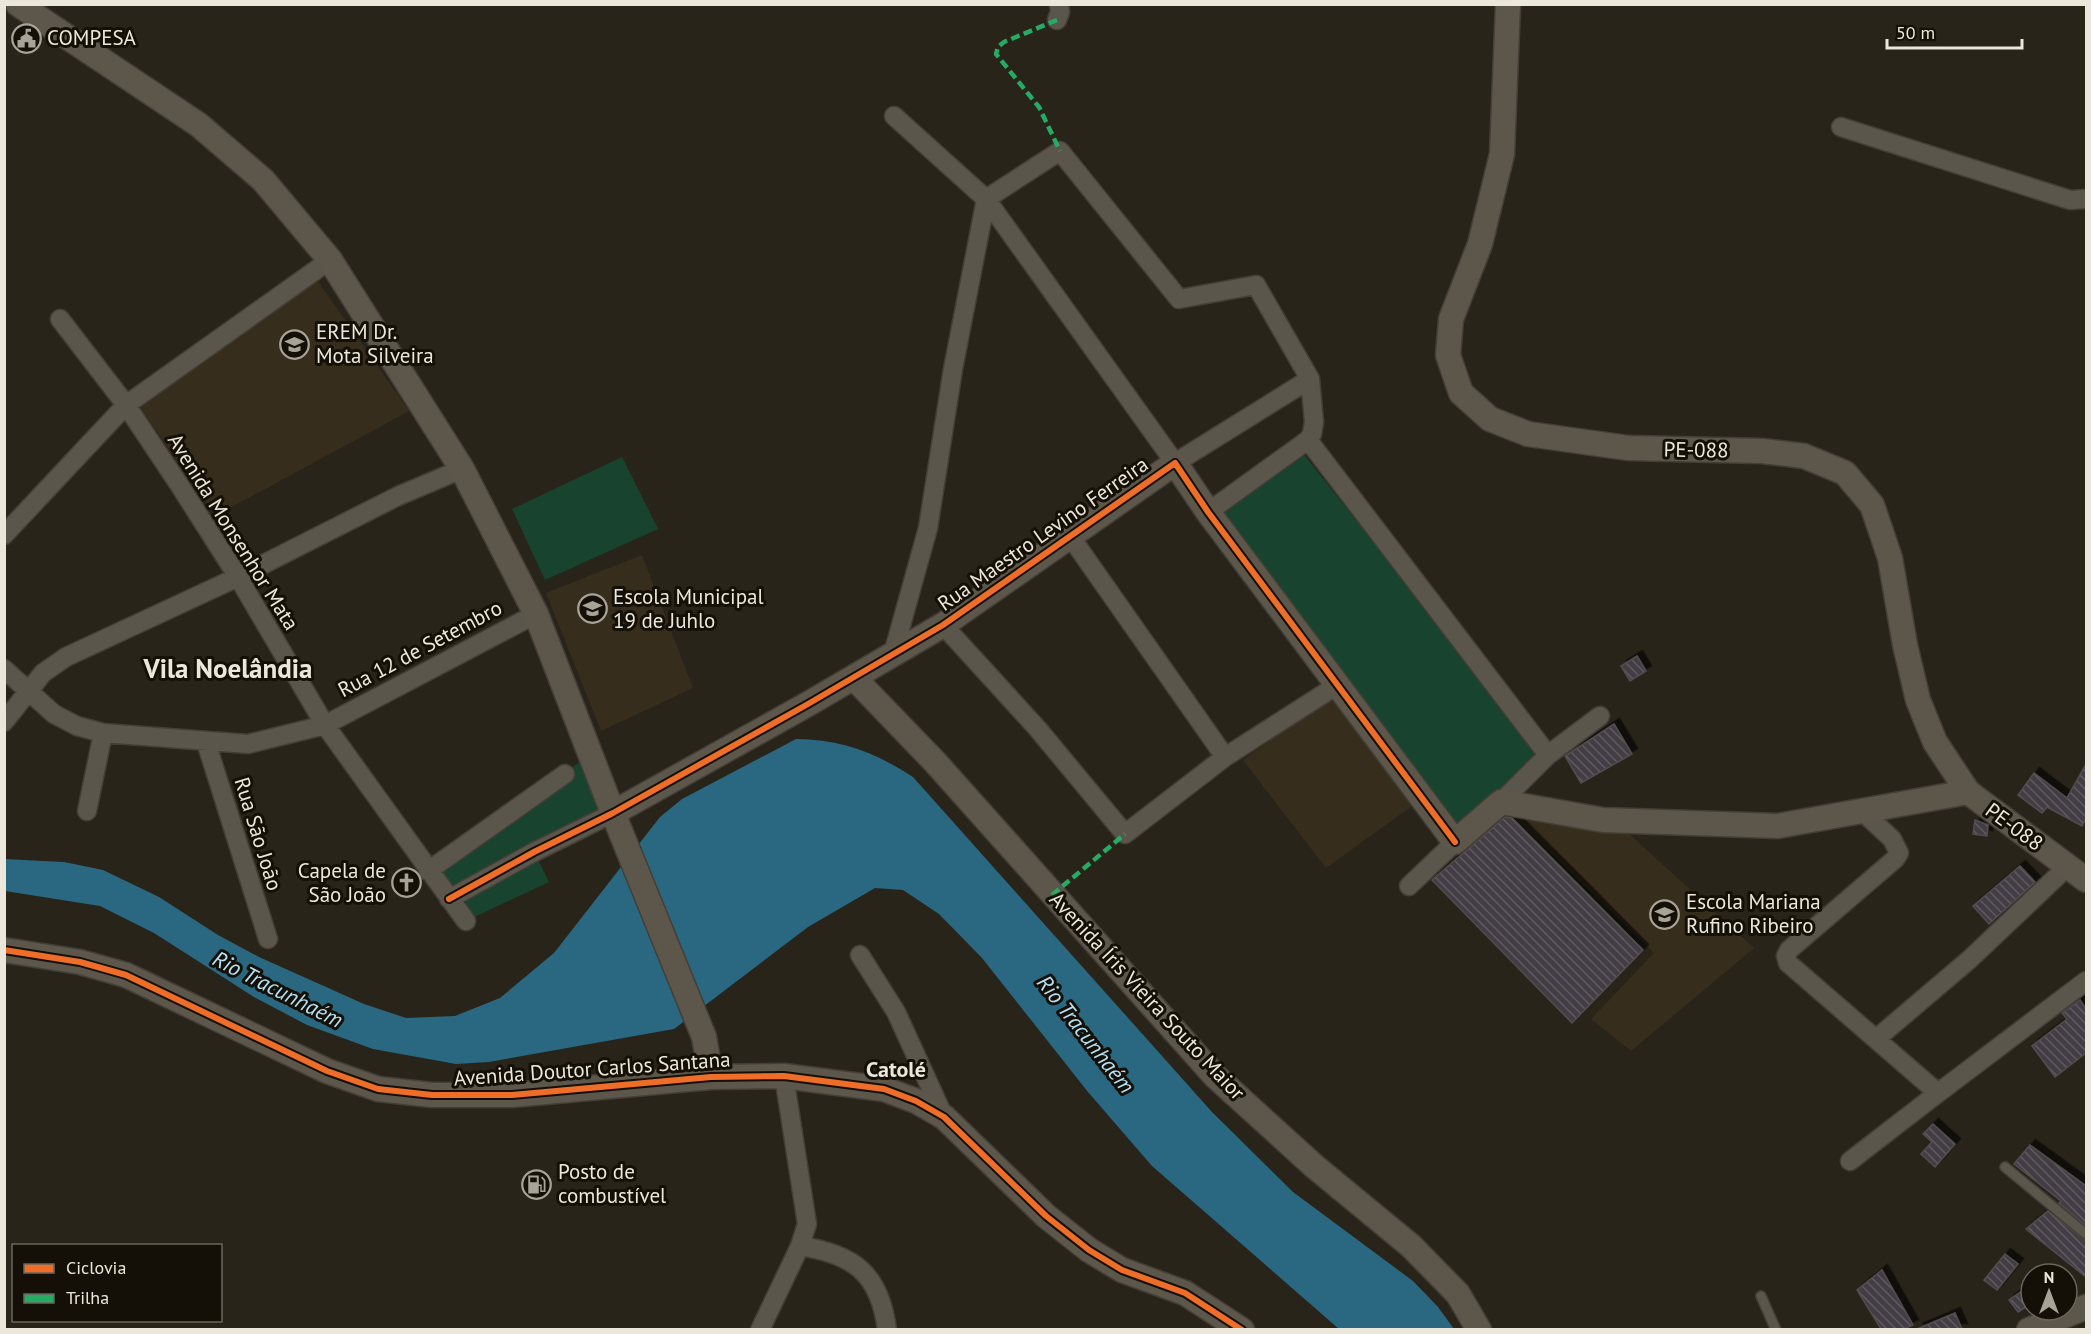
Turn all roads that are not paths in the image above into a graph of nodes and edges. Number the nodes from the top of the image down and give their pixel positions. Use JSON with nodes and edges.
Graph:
{"nodes":[{"id":1,"x":18,"y":4,"type":"edge"},
{"id":2,"x":1508,"y":4,"type":"edge"},
{"id":3,"x":894,"y":116,"type":"dead end"},
{"id":4,"x":1840,"y":127,"type":"dead end"},
{"id":5,"x":986,"y":199,"type":"junction"},
{"id":6,"x":2086,"y":199,"type":"edge"},
{"id":7,"x":330,"y":260,"type":"junction"},
{"id":8,"x":60,"y":318,"type":"dead end"},
{"id":9,"x":1310,"y":379,"type":"junction"},
{"id":10,"x":126,"y":405,"type":"junction"},
{"id":11,"x":1308,"y":440,"type":"junction"},
{"id":12,"x":1175,"y":463,"type":"junction"},
{"id":13,"x":462,"y":469,"type":"junction"},
{"id":14,"x":1208,"y":512,"type":"junction"},
{"id":15,"x":4,"y":535,"type":"edge"},
{"id":16,"x":1070,"y":536,"type":"junction"},
{"id":17,"x":238,"y":578,"type":"junction"},
{"id":18,"x":536,"y":614,"type":"junction"},
{"id":19,"x":943,"y":625,"type":"junction"},
{"id":20,"x":893,"y":654,"type":"junction"},
{"id":21,"x":4,"y":669,"type":"edge"},
{"id":22,"x":854,"y":678,"type":"junction"},
{"id":23,"x":1339,"y":684,"type":"junction"},
{"id":24,"x":28,"y":691,"type":"junction"},
{"id":25,"x":1600,"y":716,"type":"dead end"},
{"id":26,"x":4,"y":722,"type":"edge"},
{"id":27,"x":325,"y":725,"type":"junction"},
{"id":28,"x":103,"y":733,"type":"junction"},
{"id":29,"x":206,"y":742,"type":"junction"},
{"id":30,"x":1548,"y":755,"type":"junction"},
{"id":31,"x":1225,"y":757,"type":"junction"},
{"id":32,"x":565,"y":774,"type":"dead end"},
{"id":33,"x":1968,"y":792,"type":"junction"},
{"id":34,"x":1501,"y":802,"type":"junction"},
{"id":35,"x":87,"y":812,"type":"dead end"},
{"id":36,"x":1863,"y":812,"type":"junction"},
{"id":37,"x":617,"y":821,"type":"junction"},
{"id":38,"x":1455,"y":842,"type":"junction"},
{"id":39,"x":428,"y":871,"type":"junction"},
{"id":40,"x":2077,"y":873,"type":"edge"},
{"id":41,"x":1409,"y":886,"type":"dead end"},
{"id":42,"x":449,"y":899,"type":"junction"},
{"id":43,"x":466,"y":921,"type":"dead end"},
{"id":44,"x":268,"y":939,"type":"dead end"},
{"id":45,"x":4,"y":950,"type":"edge"},
{"id":46,"x":860,"y":955,"type":"dead end"},
{"id":47,"x":2086,"y":981,"type":"edge"},
{"id":48,"x":1876,"y":1039,"type":"junction"},
{"id":49,"x":784,"y":1076,"type":"junction"},
{"id":50,"x":711,"y":1077,"type":"junction"},
{"id":51,"x":1938,"y":1093,"type":"junction"},
{"id":52,"x":944,"y":1117,"type":"junction"},
{"id":53,"x":1850,"y":1161,"type":"dead end"},
{"id":54,"x":2005,"y":1167,"type":"dead end"},
{"id":55,"x":2086,"y":1234,"type":"edge"},
{"id":56,"x":800,"y":1246,"type":"junction"},
{"id":57,"x":1761,"y":1296,"type":"dead end"},
{"id":58,"x":2086,"y":1307,"type":"edge"},
{"id":59,"x":760,"y":1329,"type":"edge"},
{"id":60,"x":888,"y":1329,"type":"edge"},
{"id":61,"x":1242,"y":1329,"type":"edge"},
{"id":62,"x":1479,"y":1329,"type":"edge"},
{"id":63,"x":1776,"y":1329,"type":"edge"},
{"id":64,"x":2029,"y":1329,"type":"edge"}],
"edges":[{"from":1,"to":7,"type":"street"},
{"from":2,"to":33,"type":"street","name":"PE-088"},
{"from":3,"to":5,"type":"street"},
{"from":4,"to":6,"type":"street"},
{"from":5,"to":9,"type":"street"},
{"from":5,"to":12,"type":"street"},
{"from":5,"to":20,"type":"street"},
{"from":7,"to":10,"type":"street"},
{"from":7,"to":13,"type":"street"},
{"from":8,"to":10,"type":"street","name":"Avenida Monsenhor Mata"},
{"from":9,"to":11,"type":"street"},
{"from":9,"to":12,"type":"street"},
{"from":10,"to":15,"type":"street"},
{"from":10,"to":17,"type":"street","name":"Avenida Monsenhor Mata"},
{"from":11,"to":14,"type":"street"},
{"from":11,"to":30,"type":"street"},
{"from":12,"to":14,"type":"street","name":"Rua Maestro Levino Ferreira"},
{"from":12,"to":16,"type":"street","name":"Rua Maestro Levino Ferreira"},
{"from":13,"to":17,"type":"street"},
{"from":13,"to":18,"type":"street"},
{"from":14,"to":23,"type":"street","name":"Rua Maestro Levino Ferreira"},
{"from":16,"to":19,"type":"street","name":"Rua Maestro Levino Ferreira"},
{"from":16,"to":31,"type":"street"},
{"from":17,"to":24,"type":"street"},
{"from":17,"to":27,"type":"street","name":"Avenida Monsenhor Mata"},
{"from":18,"to":27,"type":"street","name":"Rua 12 de Setembro"},
{"from":18,"to":37,"type":"street"},
{"from":19,"to":20,"type":"street","name":"Rua Maestro Levino Ferreira"},
{"from":19,"to":31,"type":"street"},
{"from":20,"to":22,"type":"street","name":"Rua Maestro Levino Ferreira"},
{"from":21,"to":24,"type":"street","name":"Rua 12 de Setembro"},
{"from":22,"to":37,"type":"street","name":"Rua Maestro Levino Ferreira"},
{"from":22,"to":62,"type":"street","name":"Avenida Íris Vieira Souto Maior"},
{"from":23,"to":31,"type":"street"},
{"from":23,"to":38,"type":"street","name":"Rua Maestro Levino Ferreira"},
{"from":24,"to":26,"type":"street"},
{"from":24,"to":28,"type":"street","name":"Rua 12 de Setembro"},
{"from":25,"to":30,"type":"street"},
{"from":27,"to":29,"type":"street","name":"Rua 12 de Setembro"},
{"from":27,"to":39,"type":"street","name":"Avenida Monsenhor Mata"},
{"from":28,"to":29,"type":"street","name":"Rua 12 de Setembro"},
{"from":28,"to":35,"type":"street"},
{"from":29,"to":44,"type":"street","name":"Rua São João"},
{"from":30,"to":34,"type":"street"},
{"from":32,"to":39,"type":"street"},
{"from":33,"to":36,"type":"street"},
{"from":33,"to":40,"type":"street","name":"PE-088"},
{"from":34,"to":36,"type":"street"},
{"from":34,"to":38,"type":"street"},
{"from":36,"to":48,"type":"street"},
{"from":37,"to":42,"type":"street"},
{"from":37,"to":50,"type":"street"},
{"from":38,"to":41,"type":"street"},
{"from":39,"to":42,"type":"street","name":"Avenida Monsenhor Mata"},
{"from":40,"to":48,"type":"street"},
{"from":42,"to":43,"type":"street","name":"Avenida Monsenhor Mata"},
{"from":45,"to":50,"type":"street","name":"Avenida Doutor Carlos Santana"},
{"from":46,"to":52,"type":"street"},
{"from":47,"to":51,"type":"street"},
{"from":48,"to":51,"type":"street"},
{"from":49,"to":50,"type":"street","name":"Avenida Doutor Carlos Santana"},
{"from":49,"to":52,"type":"street","name":"Avenida Doutor Carlos Santana"},
{"from":49,"to":56,"type":"street"},
{"from":51,"to":53,"type":"street"},
{"from":52,"to":61,"type":"street","name":"Avenida Doutor Carlos Santana"},
{"from":54,"to":55,"type":"lane"},
{"from":56,"to":59,"type":"street"},
{"from":56,"to":60,"type":"street"},
{"from":57,"to":63,"type":"lane"},
{"from":58,"to":64,"type":"street"}]}
